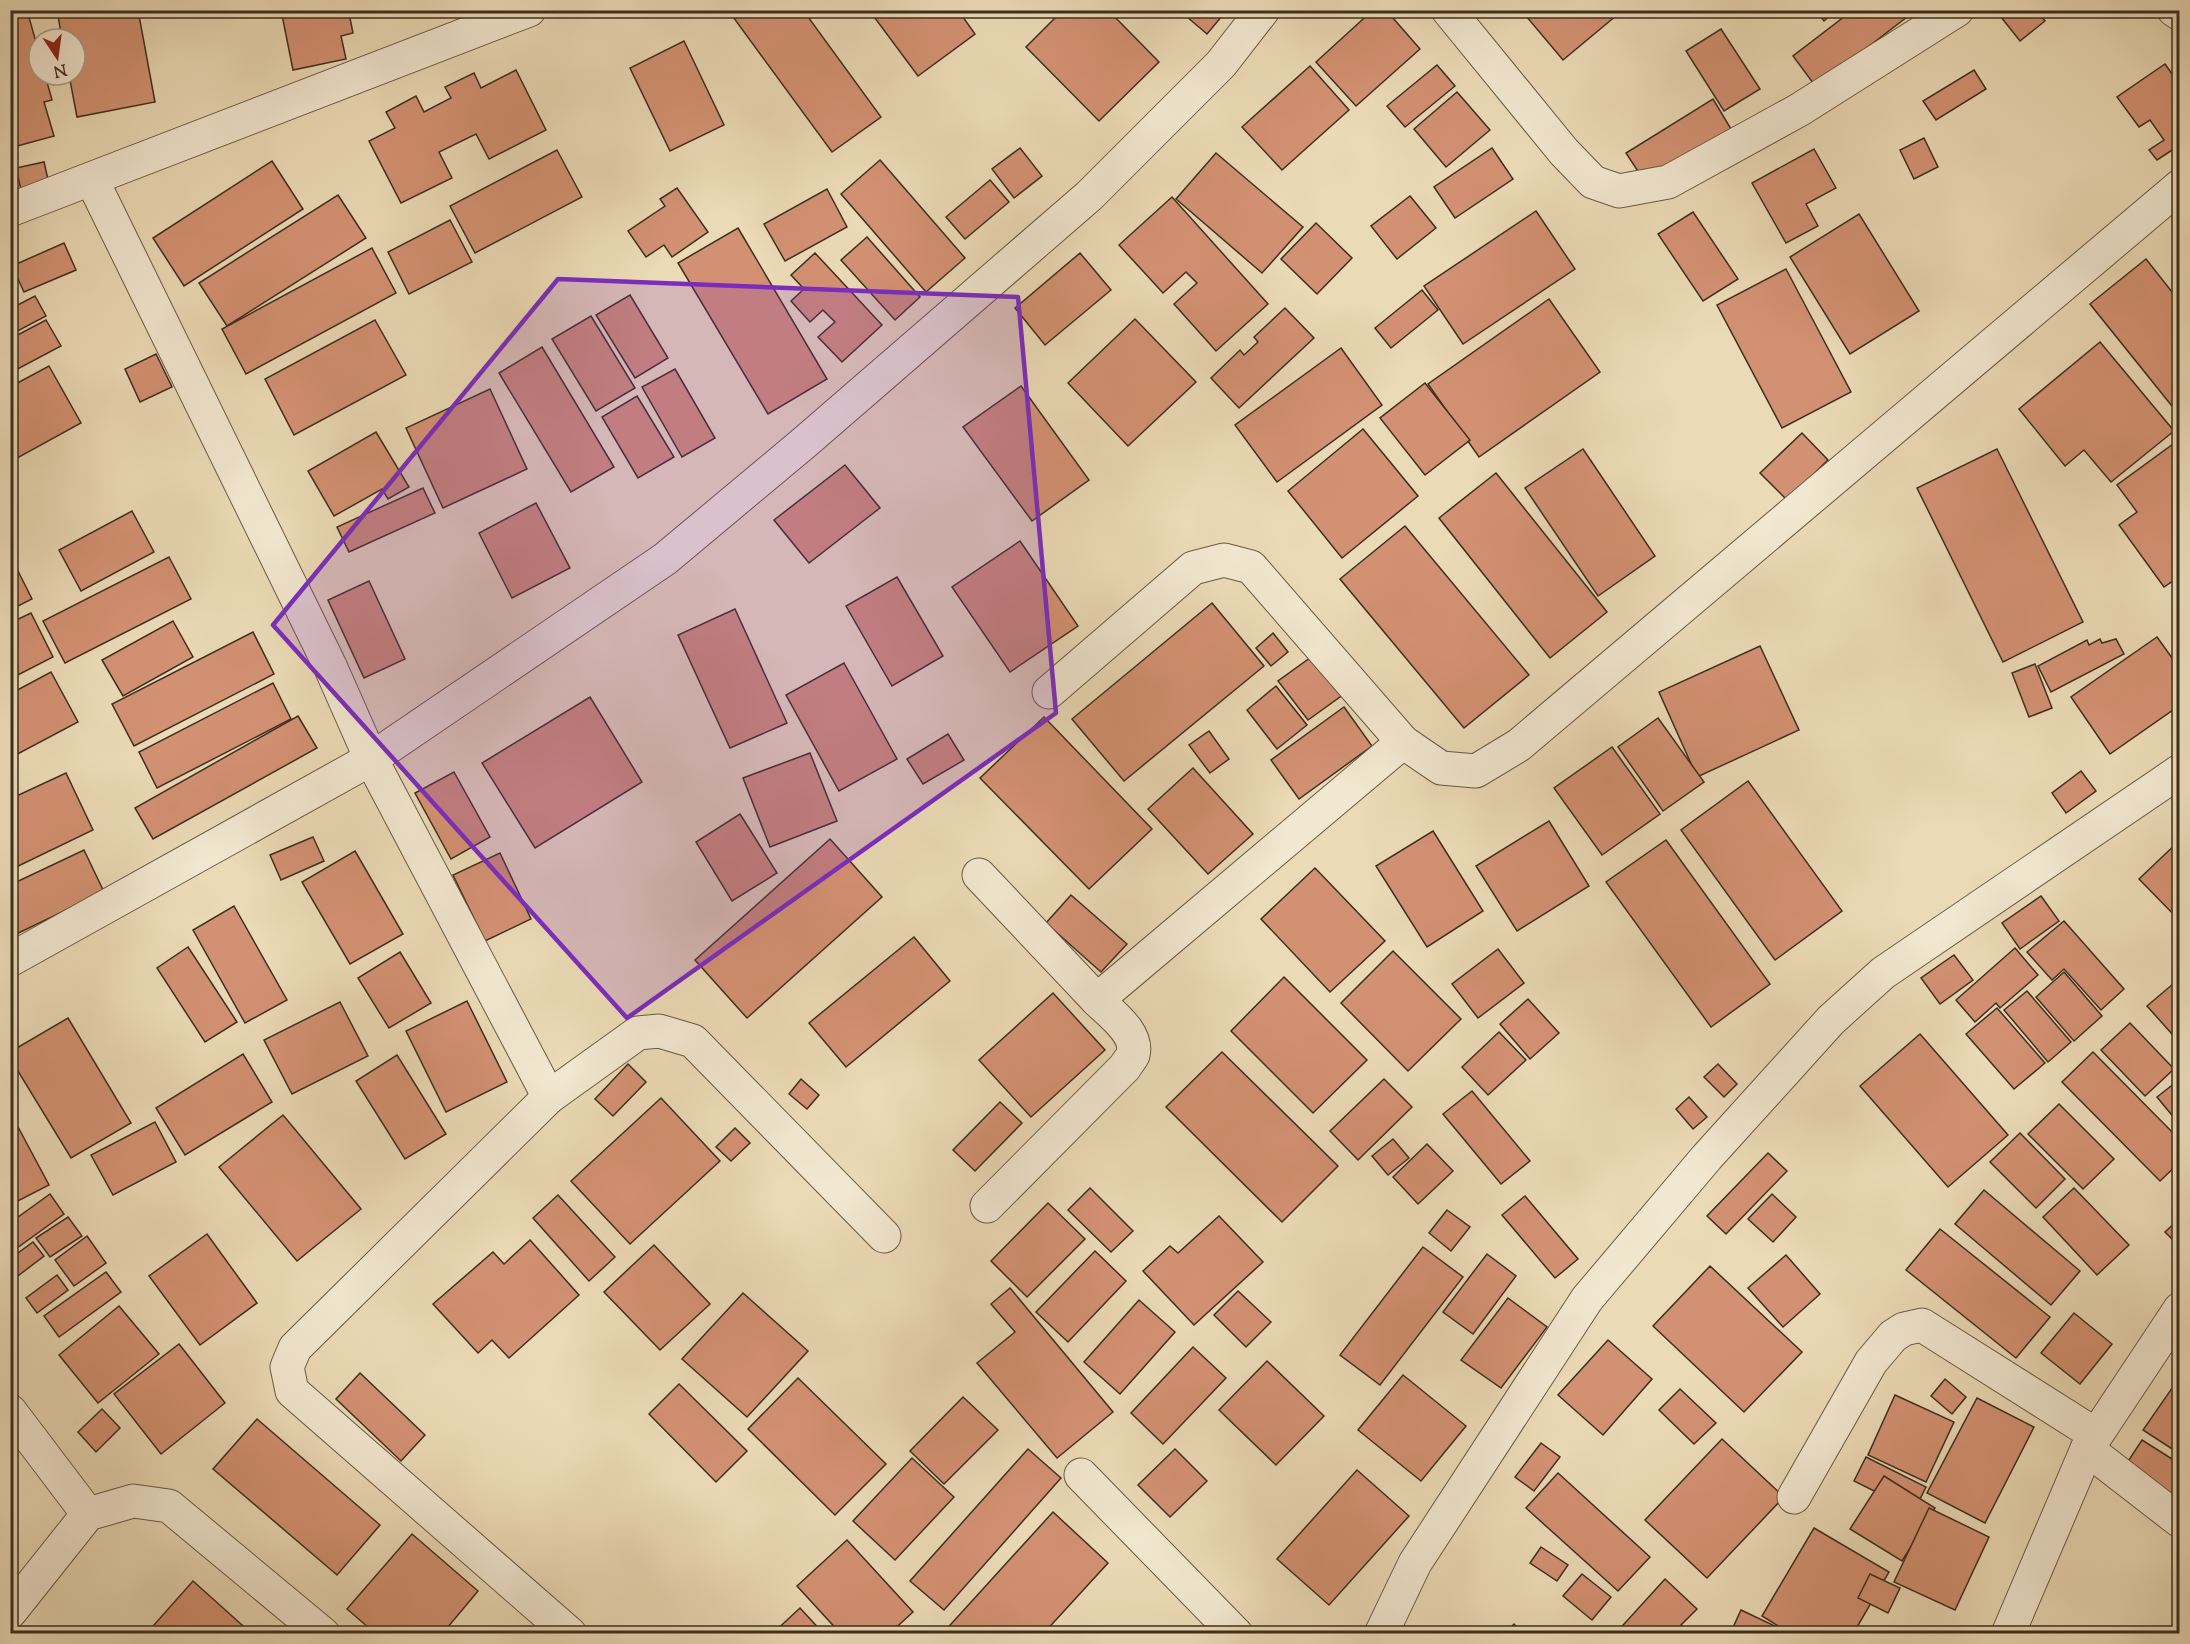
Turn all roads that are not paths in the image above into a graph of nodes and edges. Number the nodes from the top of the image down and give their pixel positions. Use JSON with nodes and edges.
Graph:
{"nodes":[{"id":1,"x":529,"y":10,"type":"edge"},
{"id":2,"x":1263,"y":10,"type":"edge"},
{"id":3,"x":1448,"y":10,"type":"edge"},
{"id":4,"x":1956,"y":10,"type":"edge"},
{"id":5,"x":2174,"y":10,"type":"edge"},
{"id":6,"x":2180,"y":14,"type":"edge"},
{"id":7,"x":92,"y":180,"type":"junction"},
{"id":8,"x":2180,"y":186,"type":"edge"},
{"id":9,"x":10,"y":210,"type":"edge"},
{"id":10,"x":1049,"y":692,"type":"dead end"},
{"id":11,"x":1403,"y":742,"type":"junction"},
{"id":12,"x":371,"y":759,"type":"junction"},
{"id":13,"x":2180,"y":771,"type":"edge"},
{"id":14,"x":979,"y":875,"type":"dead end"},
{"id":15,"x":10,"y":960,"type":"edge"},
{"id":16,"x":1097,"y":1000,"type":"junction"},
{"id":17,"x":549,"y":1097,"type":"junction"},
{"id":18,"x":987,"y":1206,"type":"dead end"},
{"id":19,"x":884,"y":1236,"type":"dead end"},
{"id":20,"x":2180,"y":1309,"type":"edge"},
{"id":21,"x":10,"y":1411,"type":"edge"},
{"id":22,"x":2092,"y":1442,"type":"junction"},
{"id":23,"x":1081,"y":1475,"type":"dead end"},
{"id":24,"x":1794,"y":1497,"type":"dead end"},
{"id":25,"x":88,"y":1514,"type":"junction"},
{"id":26,"x":2180,"y":1521,"type":"edge"},
{"id":27,"x":10,"y":1612,"type":"edge"},
{"id":28,"x":323,"y":1634,"type":"edge"},
{"id":29,"x":570,"y":1634,"type":"edge"},
{"id":30,"x":1236,"y":1634,"type":"edge"},
{"id":31,"x":1381,"y":1634,"type":"edge"},
{"id":32,"x":2008,"y":1634,"type":"edge"}],
"edges":[{"from":1,"to":7,"type":"street"},
{"from":2,"to":12,"type":"street"},
{"from":3,"to":4,"type":"street"},
{"from":5,"to":6,"type":"street"},
{"from":7,"to":9,"type":"street"},
{"from":7,"to":12,"type":"street"},
{"from":8,"to":11,"type":"street"},
{"from":10,"to":11,"type":"street"},
{"from":11,"to":16,"type":"street"},
{"from":12,"to":15,"type":"street"},
{"from":12,"to":17,"type":"street"},
{"from":13,"to":31,"type":"street"},
{"from":14,"to":16,"type":"street"},
{"from":16,"to":18,"type":"street"},
{"from":17,"to":19,"type":"street"},
{"from":17,"to":29,"type":"street"},
{"from":20,"to":22,"type":"street"},
{"from":21,"to":25,"type":"street"},
{"from":22,"to":24,"type":"street"},
{"from":22,"to":26,"type":"street"},
{"from":22,"to":32,"type":"street"},
{"from":23,"to":30,"type":"street"},
{"from":25,"to":27,"type":"street"},
{"from":25,"to":28,"type":"street"}]}
